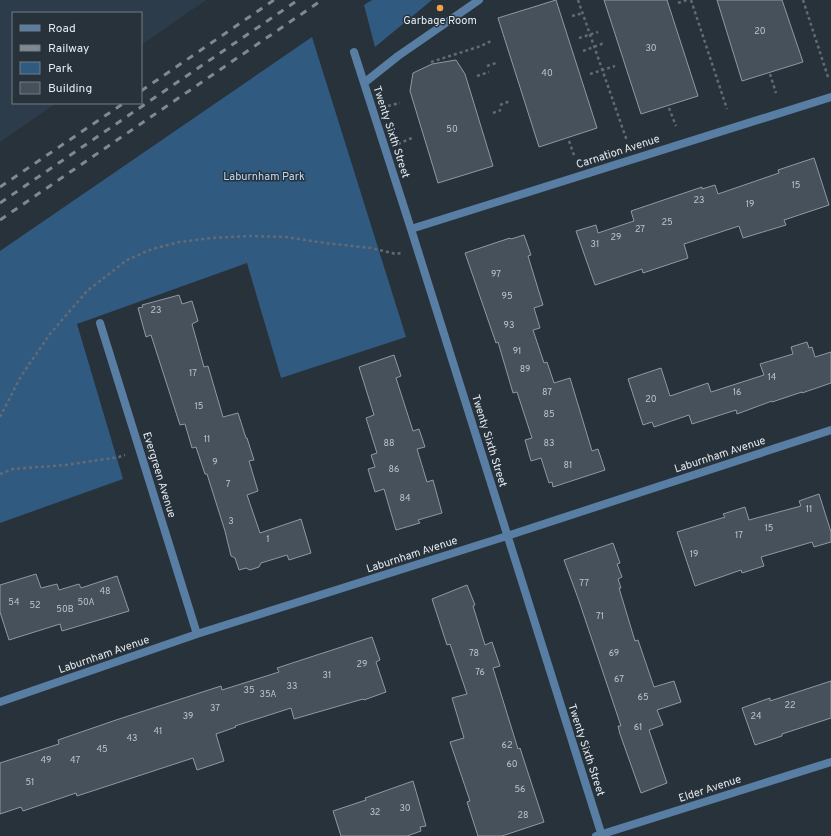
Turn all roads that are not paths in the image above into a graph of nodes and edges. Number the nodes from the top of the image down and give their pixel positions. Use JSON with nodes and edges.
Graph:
{"nodes":[{"id":1,"x":479,"y":0,"type":"edge"},
{"id":2,"x":354,"y":52,"type":"dead end"},
{"id":3,"x":364,"y":83,"type":"junction"},
{"id":4,"x":831,"y":97,"type":"edge"},
{"id":5,"x":412,"y":229,"type":"junction"},
{"id":6,"x":100,"y":323,"type":"dead end"},
{"id":7,"x":831,"y":430,"type":"edge"},
{"id":8,"x":507,"y":536,"type":"junction"},
{"id":9,"x":197,"y":634,"type":"junction"},
{"id":10,"x":0,"y":702,"type":"edge"},
{"id":11,"x":831,"y":762,"type":"edge"},
{"id":12,"x":600,"y":835,"type":"edge"}],
"edges":[{"from":1,"to":3,"type":"street"},
{"from":2,"to":3,"type":"street","name":"Twenty Sixth Street"},
{"from":3,"to":5,"type":"street","name":"Twenty Sixth Street"},
{"from":4,"to":5,"type":"street","name":"Carnation Avenue"},
{"from":5,"to":8,"type":"street","name":"Twenty Sixth Street"},
{"from":6,"to":9,"type":"street","name":"Evergreen Avenue"},
{"from":7,"to":8,"type":"street","name":"Laburnham Avenue"},
{"from":8,"to":9,"type":"street","name":"Laburnham Avenue"},
{"from":8,"to":12,"type":"street","name":"Twenty Sixth Street"},
{"from":9,"to":10,"type":"street","name":"Laburnham Avenue"},
{"from":11,"to":12,"type":"street","name":"Elder Avenue"}]}
